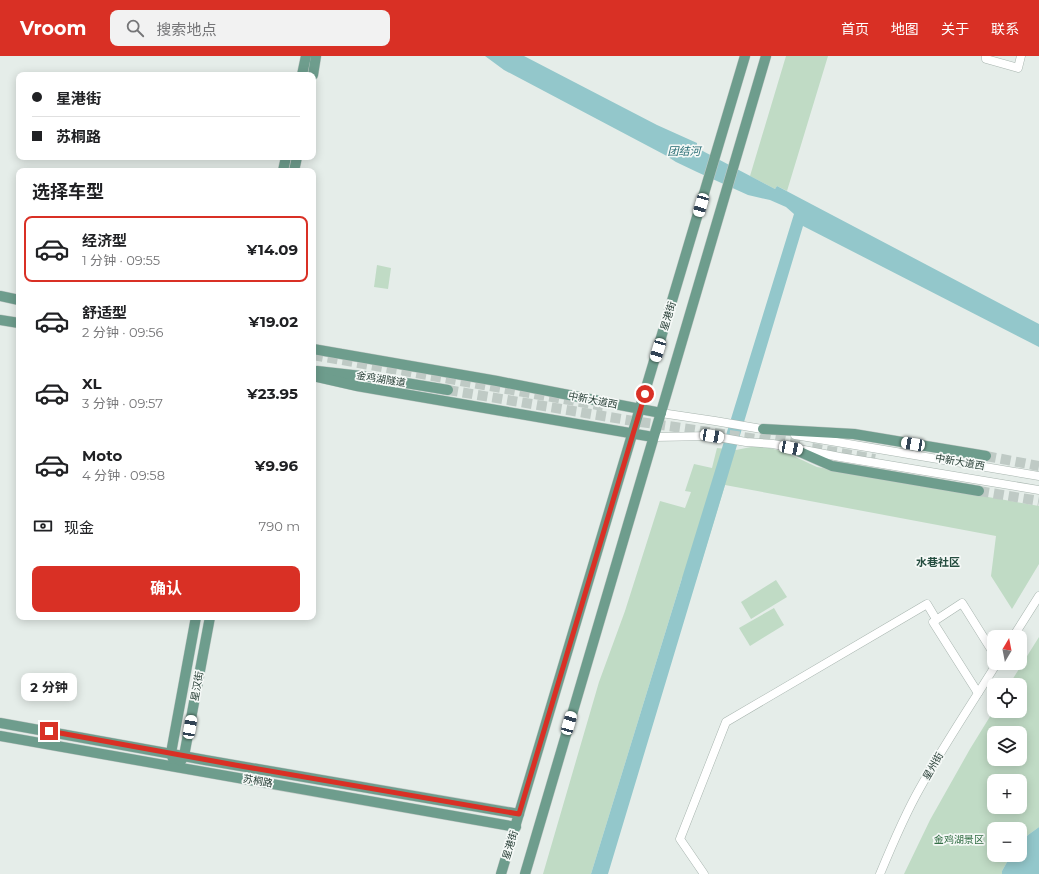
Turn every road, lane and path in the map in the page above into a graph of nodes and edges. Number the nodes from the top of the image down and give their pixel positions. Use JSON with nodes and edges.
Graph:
{"nodes":[{"id":1,"x":306,"y":56,"type":"edge"},
{"id":2,"x":316,"y":56,"type":"edge"},
{"id":3,"x":745,"y":56,"type":"edge"},
{"id":4,"x":766,"y":56,"type":"edge"},
{"id":5,"x":986,"y":56,"type":"edge"},
{"id":6,"x":1021,"y":56,"type":"edge"},
{"id":7,"x":303,"y":72,"type":"edge"},
{"id":8,"x":313,"y":72,"type":"edge"},
{"id":9,"x":0,"y":295,"type":"edge"},
{"id":10,"x":16,"y":298,"type":"edge"},
{"id":11,"x":0,"y":320,"type":"edge"},
{"id":12,"x":16,"y":323,"type":"edge"},
{"id":13,"x":316,"y":350,"type":"edge"},
{"id":14,"x":316,"y":370,"type":"edge"},
{"id":15,"x":316,"y":377,"type":"edge"},
{"id":16,"x":448,"y":390,"type":"tunnel mouth"},
{"id":17,"x":640,"y":409,"type":"junction"},
{"id":18,"x":661,"y":413,"type":"junction"},
{"id":19,"x":763,"y":429,"type":"junction"},
{"id":20,"x":633,"y":433,"type":"junction"},
{"id":21,"x":653,"y":437,"type":"junction"},
{"id":22,"x":791,"y":448,"type":"junction"},
{"id":23,"x":986,"y":456,"type":"tunnel mouth"},
{"id":24,"x":1039,"y":476,"type":"edge"},
{"id":25,"x":1039,"y":490,"type":"edge"},
{"id":26,"x":979,"y":491,"type":"tunnel mouth"},
{"id":27,"x":1039,"y":596,"type":"edge"},
{"id":28,"x":936,"y":619,"type":"junction"},
{"id":29,"x":195,"y":620,"type":"edge"},
{"id":30,"x":209,"y":620,"type":"edge"},
{"id":31,"x":1017,"y":630,"type":"edge"},
{"id":32,"x":987,"y":643,"type":"edge"},
{"id":33,"x":993,"y":670,"type":"edge"},
{"id":34,"x":978,"y":693,"type":"junction"},
{"id":35,"x":0,"y":723,"type":"edge"},
{"id":36,"x":34,"y":729,"type":"junction"},
{"id":37,"x":0,"y":736,"type":"edge"},
{"id":38,"x":32,"y":741,"type":"junction"},
{"id":39,"x":171,"y":753,"type":"junction"},
{"id":40,"x":184,"y":756,"type":"junction"},
{"id":41,"x":176,"y":767,"type":"junction"},
{"id":42,"x":309,"y":778,"type":"junction"},
{"id":43,"x":307,"y":790,"type":"junction"},
{"id":44,"x":497,"y":810,"type":"junction"},
{"id":45,"x":519,"y":814,"type":"junction"},
{"id":46,"x":495,"y":823,"type":"junction"},
{"id":47,"x":516,"y":827,"type":"junction"},
{"id":48,"x":501,"y":874,"type":"edge"},
{"id":49,"x":525,"y":874,"type":"edge"},
{"id":50,"x":704,"y":874,"type":"edge"},
{"id":51,"x":880,"y":874,"type":"edge"}],
"edges":[{"from":1,"to":7,"type":"main road"},
{"from":2,"to":8,"type":"main road"},
{"from":3,"to":17,"type":"main road","name":"星港街"},
{"from":4,"to":18,"type":"main road","name":"星港街"},
{"from":5,"to":6,"type":"street"},
{"from":9,"to":10,"type":"main road"},
{"from":11,"to":12,"type":"main road"},
{"from":13,"to":17,"type":"main road","name":"中新大道西"},
{"from":14,"to":16,"type":"main road","name":"金鸡湖隧道"},
{"from":15,"to":20,"type":"main road","name":"中新大道西"},
{"from":17,"to":18,"type":"main road","name":"中新大道西"},
{"from":17,"to":20,"type":"main road","name":"星港街"},
{"from":18,"to":19,"type":"street","name":"中新大道西"},
{"from":18,"to":21,"type":"main road","name":"星港街"},
{"from":19,"to":23,"type":"main road"},
{"from":19,"to":24,"type":"street","name":"中新大道西"},
{"from":20,"to":21,"type":"main road","name":"中新大道西"},
{"from":20,"to":45,"type":"main road","name":"星港街"},
{"from":21,"to":22,"type":"street","name":"中新大道西"},
{"from":21,"to":49,"type":"main road","name":"星港街"},
{"from":22,"to":25,"type":"street","name":"中新大道西"},
{"from":22,"to":26,"type":"main road"},
{"from":27,"to":31,"type":"street"},
{"from":28,"to":32,"type":"street"},
{"from":28,"to":34,"type":"street"},
{"from":28,"to":50,"type":"street"},
{"from":29,"to":39,"type":"main road","name":"星汉街"},
{"from":30,"to":40,"type":"main road","name":"星汉街"},
{"from":33,"to":34,"type":"street","name":"星州街"},
{"from":34,"to":51,"type":"street","name":"星州街"},
{"from":35,"to":36,"type":"main road","name":"苏桐路"},
{"from":36,"to":38,"type":"main road"},
{"from":36,"to":39,"type":"main road","name":"苏桐路"},
{"from":37,"to":38,"type":"main road","name":"苏桐路"},
{"from":38,"to":41,"type":"main road","name":"苏桐路"},
{"from":39,"to":40,"type":"main road","name":"苏桐路"},
{"from":39,"to":41,"type":"main road"},
{"from":40,"to":41,"type":"main road","name":"星汉街"},
{"from":40,"to":42,"type":"main road","name":"苏桐路"},
{"from":41,"to":43,"type":"main road","name":"苏桐路"},
{"from":42,"to":43,"type":"main road"},
{"from":42,"to":44,"type":"main road","name":"苏桐路"},
{"from":43,"to":46,"type":"main road","name":"苏桐路"},
{"from":44,"to":45,"type":"main road","name":"苏桐路"},
{"from":44,"to":46,"type":"main road"},
{"from":45,"to":47,"type":"main road","name":"星港街"},
{"from":46,"to":47,"type":"main road","name":"苏桐路"},
{"from":47,"to":48,"type":"main road","name":"星港街"}]}
